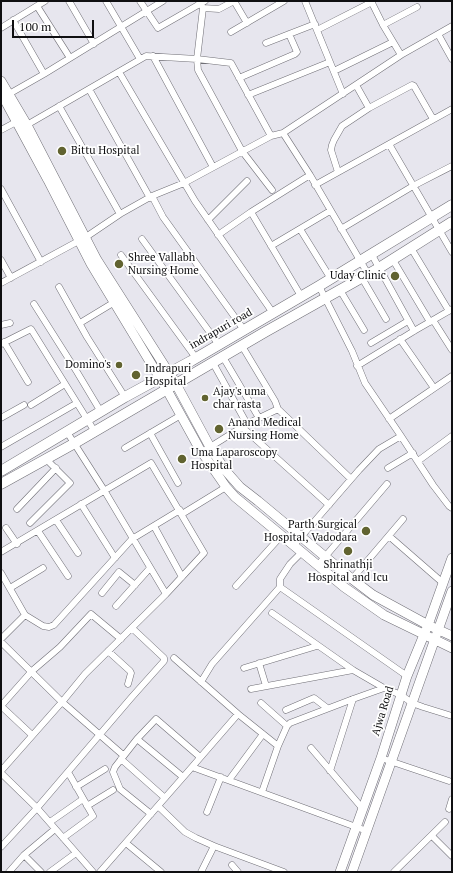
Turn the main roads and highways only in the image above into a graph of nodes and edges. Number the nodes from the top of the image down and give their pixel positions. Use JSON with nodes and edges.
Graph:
{"nodes":[{"id":1,"x":452,"y":205,"type":"edge"},
{"id":2,"x":452,"y":222,"type":"edge"},
{"id":3,"x":1,"y":472,"type":"edge"},
{"id":4,"x":1,"y":484,"type":"edge"}],
"edges":[{"from":1,"to":3,"type":"main road","name":"indrapuri road"},
{"from":2,"to":4,"type":"main road"}]}
